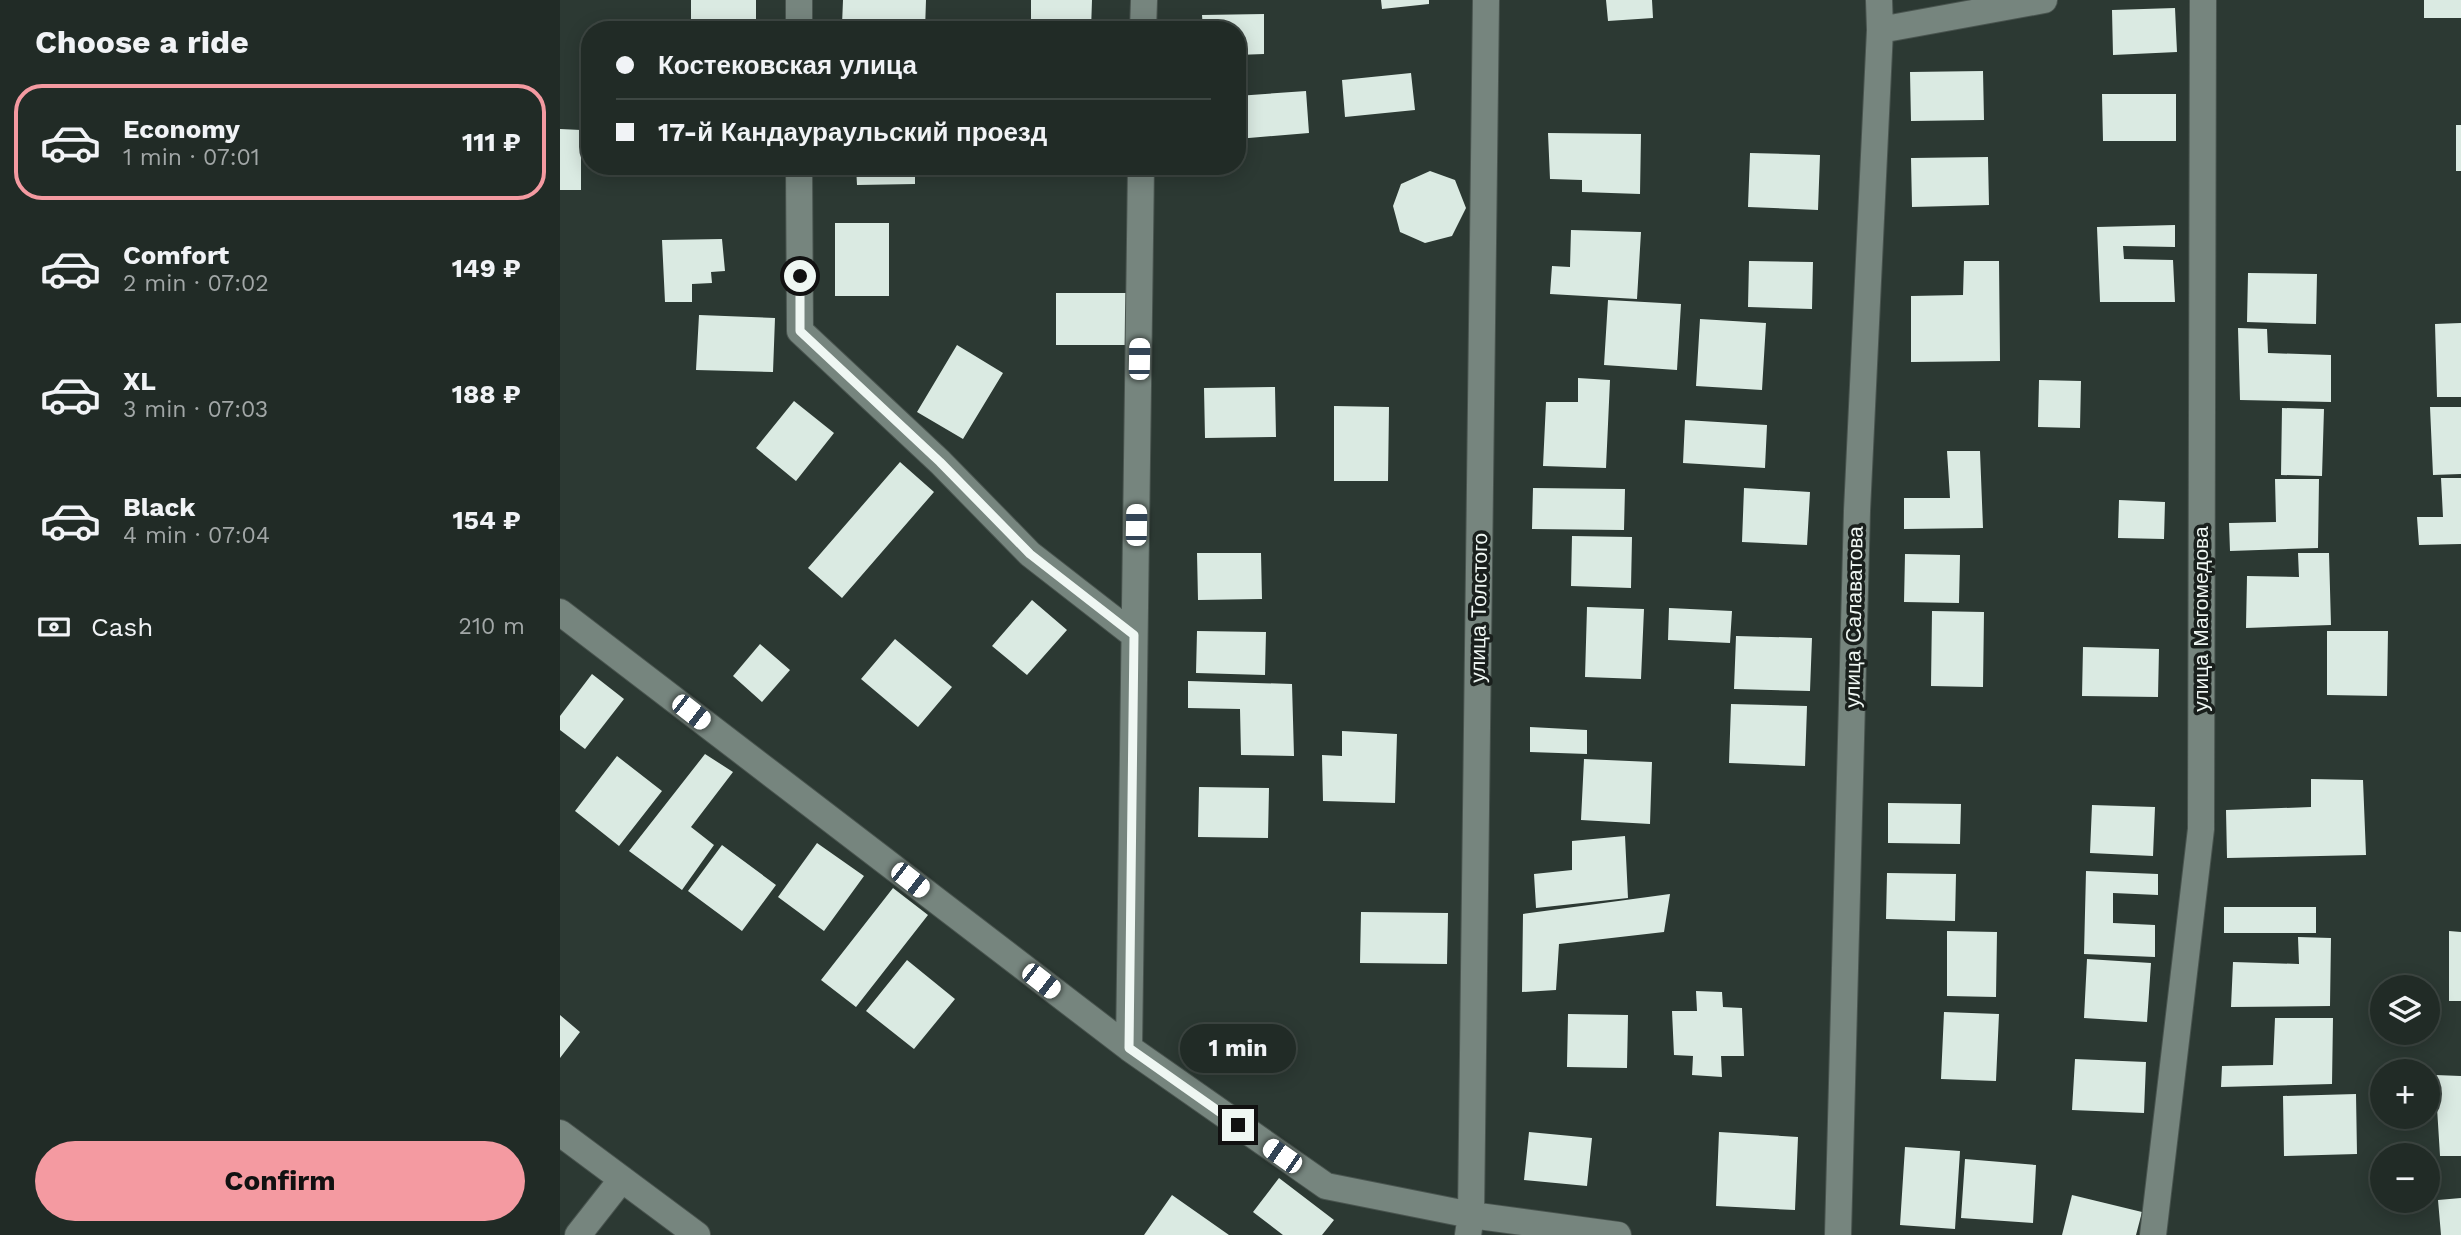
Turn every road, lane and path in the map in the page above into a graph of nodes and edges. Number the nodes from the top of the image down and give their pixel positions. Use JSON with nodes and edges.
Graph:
{"nodes":[{"id":1,"x":799,"y":0,"type":"edge"},
{"id":2,"x":1144,"y":0,"type":"edge"},
{"id":3,"x":1486,"y":0,"type":"edge"},
{"id":4,"x":1879,"y":0,"type":"edge"},
{"id":5,"x":2044,"y":0,"type":"edge"},
{"id":6,"x":2203,"y":0,"type":"edge"},
{"id":7,"x":799,"y":21,"type":"edge"},
{"id":8,"x":1143,"y":21,"type":"edge"},
{"id":9,"x":1880,"y":30,"type":"junction"},
{"id":10,"x":799,"y":175,"type":"edge"},
{"id":11,"x":1141,"y":175,"type":"edge"},
{"id":12,"x":560,"y":612,"type":"edge"},
{"id":13,"x":1134,"y":635,"type":"junction"},
{"id":14,"x":1129,"y":1048,"type":"junction"},
{"id":15,"x":560,"y":1133,"type":"edge"},
{"id":16,"x":622,"y":1179,"type":"junction"},
{"id":17,"x":1470,"y":1225,"type":"edge"},
{"id":18,"x":579,"y":1235,"type":"edge"},
{"id":19,"x":697,"y":1235,"type":"edge"},
{"id":20,"x":1618,"y":1235,"type":"edge"},
{"id":21,"x":1838,"y":1235,"type":"edge"},
{"id":22,"x":2153,"y":1235,"type":"edge"}],
"edges":[{"from":1,"to":7,"type":"street"},
{"from":2,"to":8,"type":"street"},
{"from":3,"to":17,"type":"street","name":"улица Толстого"},
{"from":4,"to":9,"type":"street","name":"улица Салаватова"},
{"from":5,"to":9,"type":"street"},
{"from":6,"to":22,"type":"street","name":"улица Магомедова"},
{"from":9,"to":21,"type":"street","name":"улица Салаватова"},
{"from":10,"to":13,"type":"street"},
{"from":11,"to":13,"type":"street"},
{"from":12,"to":14,"type":"street"},
{"from":13,"to":14,"type":"street"},
{"from":14,"to":17,"type":"street"},
{"from":15,"to":16,"type":"street"},
{"from":16,"to":18,"type":"street"},
{"from":16,"to":19,"type":"street"},
{"from":17,"to":20,"type":"street"}]}
